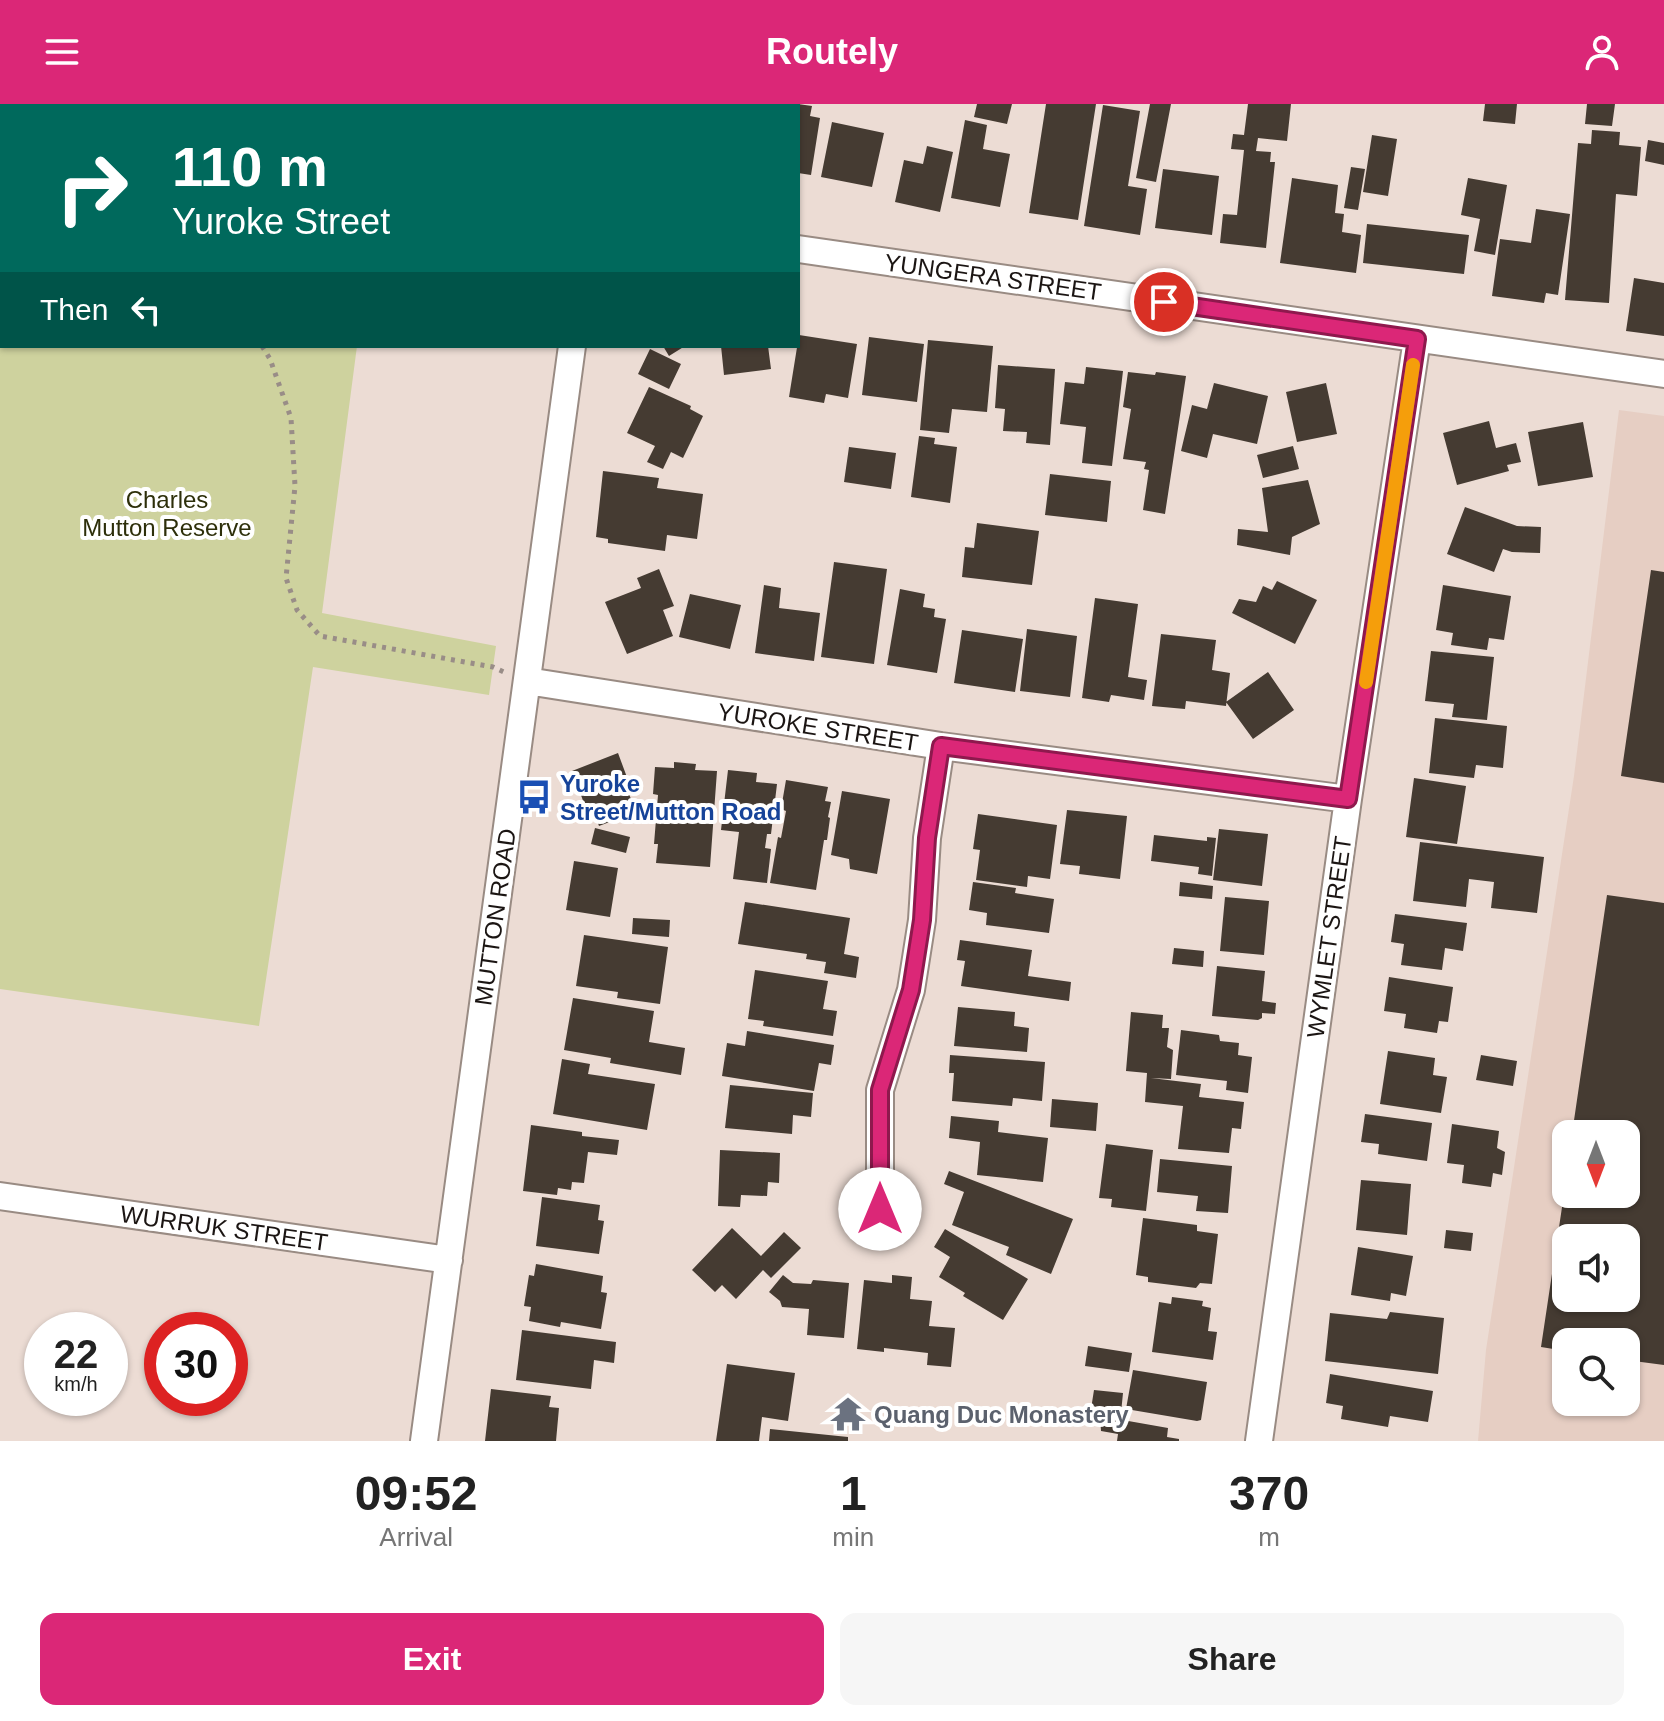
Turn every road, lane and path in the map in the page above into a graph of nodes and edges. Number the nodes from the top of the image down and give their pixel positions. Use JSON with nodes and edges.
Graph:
{"nodes":[{"id":1,"x":800,"y":249,"type":"edge"},
{"id":2,"x":1417,"y":339,"type":"junction"},
{"id":3,"x":263,"y":348,"type":"edge"},
{"id":4,"x":572,"y":348,"type":"edge"},
{"id":5,"x":1664,"y":374,"type":"edge"},
{"id":6,"x":527,"y":681,"type":"junction"},
{"id":7,"x":941,"y":746,"type":"junction"},
{"id":8,"x":1348,"y":799,"type":"junction"},
{"id":9,"x":0,"y":1196,"type":"edge"},
{"id":10,"x":880,"y":1209,"type":"dead end"},
{"id":11,"x":449,"y":1260,"type":"junction"},
{"id":12,"x":424,"y":1441,"type":"edge"},
{"id":13,"x":1259,"y":1441,"type":"edge"}],
"edges":[{"from":1,"to":2,"type":"street","name":"YUNGERA STREET"},
{"from":2,"to":5,"type":"street","name":"YUNGERA STREET"},
{"from":2,"to":8,"type":"street","name":"WYMLET STREET"},
{"from":3,"to":6,"type":"path"},
{"from":4,"to":6,"type":"street","name":"MUTTON ROAD"},
{"from":6,"to":7,"type":"street","name":"YUROKE STREET"},
{"from":6,"to":11,"type":"street","name":"MUTTON ROAD"},
{"from":7,"to":8,"type":"street","name":"YUROKE STREET"},
{"from":7,"to":10,"type":"street"},
{"from":8,"to":13,"type":"street","name":"WYMLET STREET"},
{"from":9,"to":11,"type":"street","name":"WURRUK STREET"},
{"from":11,"to":12,"type":"street","name":"MUTTON ROAD"}]}
